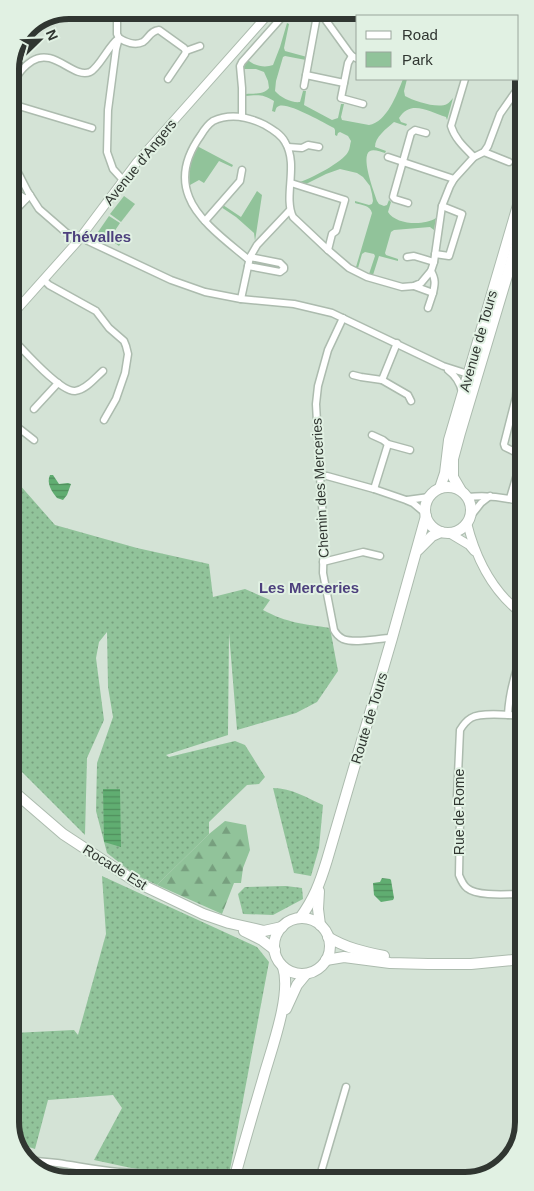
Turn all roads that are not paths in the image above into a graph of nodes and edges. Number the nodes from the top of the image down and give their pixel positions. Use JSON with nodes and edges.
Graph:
{"nodes":[{"id":1,"x":117,"y":19,"type":"edge"},
{"id":2,"x":264,"y":19,"type":"edge"},
{"id":3,"x":280,"y":19,"type":"edge"},
{"id":4,"x":317,"y":19,"type":"edge"},
{"id":5,"x":325,"y":19,"type":"edge"},
{"id":6,"x":119,"y":38,"type":"junction"},
{"id":7,"x":200,"y":46,"type":"dead end"},
{"id":8,"x":186,"y":51,"type":"junction"},
{"id":9,"x":355,"y":58,"type":"edge"},
{"id":10,"x":19,"y":73,"type":"edge"},
{"id":11,"x":306,"y":75,"type":"junction"},
{"id":12,"x":168,"y":79,"type":"dead end"},
{"id":13,"x":463,"y":80,"type":"edge"},
{"id":14,"x":344,"y":83,"type":"junction"},
{"id":15,"x":304,"y":86,"type":"dead end"},
{"id":16,"x":515,"y":93,"type":"edge"},
{"id":17,"x":363,"y":104,"type":"dead end"},
{"id":18,"x":19,"y":106,"type":"edge"},
{"id":19,"x":242,"y":117,"type":"junction"},
{"id":20,"x":92,"y":128,"type":"dead end"},
{"id":21,"x":426,"y":133,"type":"dead end"},
{"id":22,"x":288,"y":147,"type":"junction"},
{"id":23,"x":319,"y":147,"type":"dead end"},
{"id":24,"x":484,"y":152,"type":"junction"},
{"id":25,"x":388,"y":157,"type":"dead end"},
{"id":26,"x":474,"y":157,"type":"junction"},
{"id":27,"x":509,"y":162,"type":"dead end"},
{"id":28,"x":403,"y":163,"type":"junction"},
{"id":29,"x":242,"y":170,"type":"dead end"},
{"id":30,"x":19,"y":176,"type":"edge"},
{"id":31,"x":454,"y":179,"type":"junction"},
{"id":32,"x":123,"y":180,"type":"junction"},
{"id":33,"x":291,"y":183,"type":"junction"},
{"id":34,"x":19,"y":194,"type":"edge"},
{"id":35,"x":28,"y":197,"type":"junction"},
{"id":36,"x":408,"y":204,"type":"dead end"},
{"id":37,"x":442,"y":206,"type":"junction"},
{"id":38,"x":19,"y":207,"type":"edge"},
{"id":39,"x":290,"y":210,"type":"junction"},
{"id":40,"x":515,"y":216,"type":"edge"},
{"id":41,"x":205,"y":221,"type":"junction"},
{"id":42,"x":82,"y":235,"type":"junction"},
{"id":43,"x":77,"y":242,"type":"junction"},
{"id":44,"x":515,"y":249,"type":"edge"},
{"id":45,"x":328,"y":250,"type":"junction"},
{"id":46,"x":435,"y":254,"type":"junction"},
{"id":47,"x":407,"y":257,"type":"dead end"},
{"id":48,"x":249,"y":261,"type":"junction"},
{"id":49,"x":434,"y":262,"type":"junction"},
{"id":50,"x":431,"y":271,"type":"junction"},
{"id":51,"x":44,"y":280,"type":"junction"},
{"id":52,"x":414,"y":286,"type":"junction"},
{"id":53,"x":433,"y":293,"type":"junction"},
{"id":54,"x":241,"y":299,"type":"junction"},
{"id":55,"x":19,"y":307,"type":"edge"},
{"id":56,"x":428,"y":308,"type":"dead end"},
{"id":57,"x":343,"y":318,"type":"junction"},
{"id":58,"x":397,"y":343,"type":"junction"},
{"id":59,"x":19,"y":346,"type":"edge"},
{"id":60,"x":443,"y":366,"type":"junction"},
{"id":61,"x":103,"y":371,"type":"dead end"},
{"id":62,"x":468,"y":374,"type":"junction"},
{"id":63,"x":352,"y":375,"type":"dead end"},
{"id":64,"x":382,"y":380,"type":"junction"},
{"id":65,"x":58,"y":383,"type":"junction"},
{"id":66,"x":462,"y":394,"type":"junction"},
{"id":67,"x":411,"y":401,"type":"dead end"},
{"id":68,"x":515,"y":402,"type":"edge"},
{"id":69,"x":34,"y":409,"type":"dead end"},
{"id":70,"x":104,"y":420,"type":"dead end"},
{"id":71,"x":19,"y":428,"type":"edge"},
{"id":72,"x":460,"y":432,"type":"junction"},
{"id":73,"x":372,"y":435,"type":"dead end"},
{"id":74,"x":34,"y":440,"type":"dead end"},
{"id":75,"x":388,"y":444,"type":"junction"},
{"id":76,"x":410,"y":450,"type":"dead end"},
{"id":77,"x":515,"y":452,"type":"edge"},
{"id":78,"x":320,"y":476,"type":"junction"},
{"id":79,"x":515,"y":481,"type":"edge"},
{"id":80,"x":440,"y":488,"type":"junction"},
{"id":81,"x":374,"y":489,"type":"junction"},
{"id":82,"x":460,"y":489,"type":"junction"},
{"id":83,"x":490,"y":496,"type":"junction"},
{"id":84,"x":429,"y":497,"type":"junction"},
{"id":85,"x":468,"y":497,"type":"junction"},
{"id":86,"x":510,"y":498,"type":"junction"},
{"id":87,"x":406,"y":500,"type":"junction"},
{"id":88,"x":515,"y":500,"type":"edge"},
{"id":89,"x":426,"y":514,"type":"junction"},
{"id":90,"x":469,"y":520,"type":"junction"},
{"id":91,"x":445,"y":532,"type":"junction"},
{"id":92,"x":415,"y":553,"type":"junction"},
{"id":93,"x":477,"y":555,"type":"junction"},
{"id":94,"x":380,"y":556,"type":"dead end"},
{"id":95,"x":323,"y":562,"type":"junction"},
{"id":96,"x":515,"y":609,"type":"edge"},
{"id":97,"x":392,"y":638,"type":"junction"},
{"id":98,"x":515,"y":674,"type":"edge"},
{"id":99,"x":508,"y":715,"type":"junction"},
{"id":100,"x":515,"y":715,"type":"edge"},
{"id":101,"x":19,"y":796,"type":"edge"},
{"id":102,"x":320,"y":883,"type":"junction"},
{"id":103,"x":515,"y":894,"type":"edge"},
{"id":104,"x":300,"y":918,"type":"junction"},
{"id":105,"x":230,"y":923,"type":"junction"},
{"id":106,"x":320,"y":925,"type":"junction"},
{"id":107,"x":282,"y":927,"type":"junction"},
{"id":108,"x":328,"y":937,"type":"junction"},
{"id":109,"x":275,"y":950,"type":"junction"},
{"id":110,"x":326,"y":960,"type":"junction"},
{"id":111,"x":515,"y":960,"type":"edge"},
{"id":112,"x":440,"y":964,"type":"junction"},
{"id":113,"x":283,"y":966,"type":"junction"},
{"id":114,"x":306,"y":974,"type":"junction"},
{"id":115,"x":279,"y":1023,"type":"junction"},
{"id":116,"x":346,"y":1087,"type":"dead end"},
{"id":117,"x":37,"y":1161,"type":"edge"},
{"id":118,"x":125,"y":1172,"type":"edge"},
{"id":119,"x":236,"y":1172,"type":"edge"},
{"id":120,"x":321,"y":1172,"type":"edge"}],
"edges":[{"from":1,"to":6,"type":"street"},
{"from":2,"to":32,"type":"street","name":"Avenue d'Angers"},
{"from":3,"to":19,"type":"street"},
{"from":4,"to":11,"type":"street"},
{"from":5,"to":9,"type":"street"},
{"from":6,"to":8,"type":"street"},
{"from":6,"to":10,"type":"street"},
{"from":6,"to":32,"type":"street"},
{"from":7,"to":8,"type":"street"},
{"from":8,"to":12,"type":"street"},
{"from":9,"to":14,"type":"street"},
{"from":11,"to":14,"type":"street"},
{"from":11,"to":15,"type":"street"},
{"from":13,"to":26,"type":"street"},
{"from":14,"to":17,"type":"street"},
{"from":16,"to":24,"type":"street"},
{"from":18,"to":20,"type":"street"},
{"from":19,"to":22,"type":"street"},
{"from":19,"to":41,"type":"street"},
{"from":21,"to":28,"type":"street"},
{"from":22,"to":23,"type":"street"},
{"from":22,"to":33,"type":"street"},
{"from":24,"to":26,"type":"street"},
{"from":24,"to":27,"type":"street"},
{"from":25,"to":28,"type":"street"},
{"from":26,"to":31,"type":"street"},
{"from":28,"to":31,"type":"street"},
{"from":28,"to":36,"type":"street"},
{"from":29,"to":41,"type":"street"},
{"from":30,"to":35,"type":"street"},
{"from":31,"to":37,"type":"street"},
{"from":32,"to":42,"type":"street","name":"Avenue d'Angers"},
{"from":33,"to":39,"type":"street"},
{"from":33,"to":45,"type":"street"},
{"from":34,"to":35,"type":"street"},
{"from":35,"to":38,"type":"street"},
{"from":35,"to":43,"type":"street"},
{"from":37,"to":46,"type":"street"},
{"from":37,"to":46,"type":"street"},
{"from":39,"to":45,"type":"street"},
{"from":39,"to":48,"type":"street"},
{"from":40,"to":62,"type":"main road","name":"Avenue de Tours"},
{"from":41,"to":48,"type":"street"},
{"from":42,"to":43,"type":"street","name":"Avenue d'Angers"},
{"from":42,"to":54,"type":"street"},
{"from":43,"to":51,"type":"street","name":"Avenue d'Angers"},
{"from":44,"to":72,"type":"main road","name":"Avenue de Tours"},
{"from":45,"to":52,"type":"street"},
{"from":46,"to":49,"type":"street"},
{"from":47,"to":49,"type":"street"},
{"from":48,"to":54,"type":"street"},
{"from":49,"to":50,"type":"street"},
{"from":50,"to":52,"type":"street"},
{"from":50,"to":53,"type":"street"},
{"from":51,"to":55,"type":"street","name":"Avenue d'Angers"},
{"from":51,"to":70,"type":"street"},
{"from":52,"to":53,"type":"street"},
{"from":53,"to":56,"type":"street"},
{"from":54,"to":57,"type":"street"},
{"from":57,"to":58,"type":"street"},
{"from":57,"to":78,"type":"street","name":"Chemin des Merceries"},
{"from":58,"to":60,"type":"street"},
{"from":58,"to":64,"type":"street"},
{"from":59,"to":65,"type":"street"},
{"from":60,"to":62,"type":"street"},
{"from":60,"to":66,"type":"street"},
{"from":61,"to":65,"type":"street"},
{"from":62,"to":66,"type":"main road","name":"Avenue de Tours"},
{"from":62,"to":72,"type":"street"},
{"from":63,"to":64,"type":"street"},
{"from":64,"to":67,"type":"street"},
{"from":65,"to":69,"type":"street"},
{"from":66,"to":80,"type":"main road","name":"Avenue de Tours"},
{"from":68,"to":77,"type":"street"},
{"from":71,"to":74,"type":"street"},
{"from":72,"to":82,"type":"main road","name":"Avenue de Tours"},
{"from":73,"to":75,"type":"street"},
{"from":75,"to":76,"type":"street"},
{"from":75,"to":81,"type":"street"},
{"from":78,"to":81,"type":"street"},
{"from":78,"to":95,"type":"street","name":"Chemin des Merceries"},
{"from":79,"to":86,"type":"street"},
{"from":80,"to":82,"type":"main road"},
{"from":80,"to":84,"type":"main road"},
{"from":81,"to":87,"type":"street"},
{"from":82,"to":85,"type":"main road"},
{"from":83,"to":85,"type":"street"},
{"from":83,"to":86,"type":"street"},
{"from":83,"to":90,"type":"street"},
{"from":84,"to":87,"type":"street"},
{"from":84,"to":89,"type":"main road"},
{"from":85,"to":90,"type":"main road"},
{"from":86,"to":88,"type":"street"},
{"from":87,"to":89,"type":"street"},
{"from":89,"to":91,"type":"main road"},
{"from":89,"to":92,"type":"main road","name":"Route de Tours"},
{"from":90,"to":91,"type":"main road"},
{"from":90,"to":93,"type":"street"},
{"from":91,"to":92,"type":"main road"},
{"from":91,"to":93,"type":"street"},
{"from":92,"to":97,"type":"main road","name":"Route de Tours"},
{"from":93,"to":96,"type":"street"},
{"from":94,"to":95,"type":"street"},
{"from":95,"to":97,"type":"street","name":"Chemin des Merceries"},
{"from":97,"to":102,"type":"main road","name":"Route de Tours"},
{"from":98,"to":99,"type":"street"},
{"from":99,"to":100,"type":"street","name":"Rue de Rome"},
{"from":99,"to":103,"type":"street","name":"Rue de Rome"},
{"from":101,"to":105,"type":"main road","name":"Rocade Est"},
{"from":102,"to":104,"type":"main road","name":"Route de Tours"},
{"from":102,"to":106,"type":"main road","name":"Route de Tours"},
{"from":104,"to":106,"type":"main road"},
{"from":104,"to":107,"type":"main road"},
{"from":105,"to":107,"type":"main road","name":"Rocade Est"},
{"from":105,"to":109,"type":"main road","name":"Rocade Est"},
{"from":106,"to":108,"type":"main road"},
{"from":107,"to":109,"type":"main road"},
{"from":108,"to":110,"type":"main road"},
{"from":108,"to":112,"type":"main road"},
{"from":109,"to":113,"type":"main road"},
{"from":110,"to":112,"type":"main road"},
{"from":110,"to":114,"type":"main road"},
{"from":111,"to":112,"type":"main road"},
{"from":113,"to":114,"type":"main road"},
{"from":113,"to":115,"type":"main road"},
{"from":114,"to":115,"type":"main road"},
{"from":115,"to":119,"type":"main road"},
{"from":116,"to":120,"type":"street"},
{"from":117,"to":118,"type":"street"}]}
